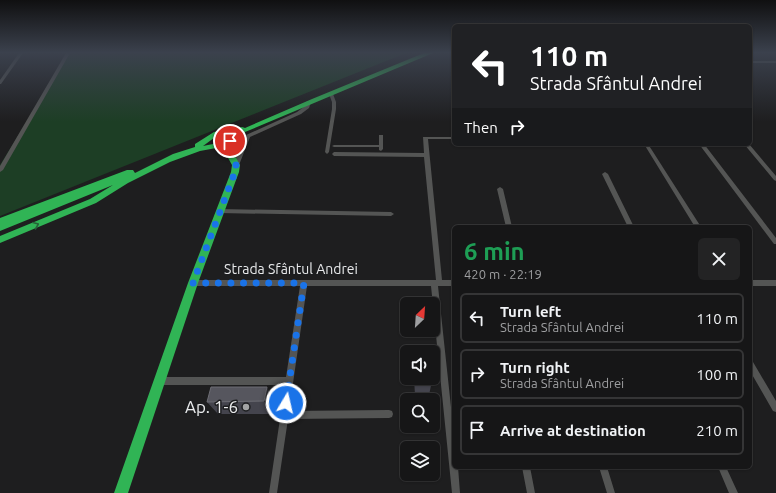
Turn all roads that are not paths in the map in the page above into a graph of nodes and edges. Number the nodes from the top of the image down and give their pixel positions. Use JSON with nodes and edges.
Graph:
{"nodes":[{"id":1,"x":55,"y":76,"type":"edge"},
{"id":2,"x":374,"y":76,"type":"edge"},
{"id":3,"x":331,"y":94,"type":"junction"},
{"id":4,"x":309,"y":102,"type":"junction"},
{"id":5,"x":381,"y":136,"type":"dead end"},
{"id":6,"x":229,"y":137,"type":"junction"},
{"id":7,"x":452,"y":138,"type":"edge"},
{"id":8,"x":213,"y":143,"type":"junction"},
{"id":9,"x":334,"y":146,"type":"dead end"},
{"id":10,"x":381,"y":146,"type":"junction"},
{"id":11,"x":647,"y":146,"type":"edge"},
{"id":12,"x":703,"y":146,"type":"edge"},
{"id":13,"x":748,"y":146,"type":"edge"},
{"id":14,"x":327,"y":152,"type":"dead end"},
{"id":15,"x":334,"y":154,"type":"dead end"},
{"id":16,"x":381,"y":154,"type":"junction"},
{"id":17,"x":180,"y":155,"type":"junction"},
{"id":18,"x":427,"y":155,"type":"junction"},
{"id":19,"x":231,"y":156,"type":"junction"},
{"id":20,"x":236,"y":165,"type":"junction"},
{"id":21,"x":0,"y":170,"type":"edge"},
{"id":22,"x":605,"y":174,"type":"dead end"},
{"id":23,"x":776,"y":179,"type":"edge"},
{"id":24,"x":500,"y":189,"type":"dead end"},
{"id":25,"x":219,"y":211,"type":"junction"},
{"id":26,"x":391,"y":214,"type":"dead end"},
{"id":27,"x":0,"y":221,"type":"edge"},
{"id":28,"x":509,"y":225,"type":"edge"},
{"id":29,"x":630,"y":225,"type":"edge"},
{"id":30,"x":697,"y":225,"type":"edge"},
{"id":31,"x":0,"y":228,"type":"edge"},
{"id":32,"x":0,"y":240,"type":"edge"},
{"id":33,"x":776,"y":242,"type":"edge"},
{"id":34,"x":193,"y":283,"type":"junction"},
{"id":35,"x":304,"y":283,"type":"junction"},
{"id":36,"x":436,"y":283,"type":"junction"},
{"id":37,"x":452,"y":283,"type":"edge"},
{"id":38,"x":752,"y":283,"type":"edge"},
{"id":39,"x":776,"y":283,"type":"edge"},
{"id":40,"x":752,"y":367,"type":"edge"},
{"id":41,"x":289,"y":381,"type":"junction"},
{"id":42,"x":159,"y":382,"type":"junction"},
{"id":43,"x":776,"y":408,"type":"edge"},
{"id":44,"x":284,"y":414,"type":"junction"},
{"id":45,"x":389,"y":414,"type":"dead end"},
{"id":46,"x":452,"y":451,"type":"edge"},
{"id":47,"x":454,"y":469,"type":"edge"},
{"id":48,"x":526,"y":469,"type":"edge"},
{"id":49,"x":604,"y":469,"type":"edge"},
{"id":50,"x":723,"y":469,"type":"edge"},
{"id":51,"x":121,"y":493,"type":"edge"},
{"id":52,"x":273,"y":493,"type":"edge"},
{"id":53,"x":456,"y":493,"type":"edge"},
{"id":54,"x":531,"y":493,"type":"edge"},
{"id":55,"x":611,"y":493,"type":"edge"},
{"id":56,"x":734,"y":493,"type":"edge"}],
"edges":[{"from":1,"to":21,"type":"street"},
{"from":2,"to":3,"type":"main road"},
{"from":3,"to":4,"type":"main road"},
{"from":3,"to":14,"type":"street"},
{"from":4,"to":6,"type":"main road"},
{"from":4,"to":20,"type":"street"},
{"from":5,"to":10,"type":"street"},
{"from":6,"to":8,"type":"main road"},
{"from":6,"to":8,"type":"main road"},
{"from":6,"to":19,"type":"main road"},
{"from":7,"to":18,"type":"street"},
{"from":8,"to":17,"type":"main road"},
{"from":8,"to":19,"type":"street"},
{"from":9,"to":10,"type":"street"},
{"from":10,"to":16,"type":"street"},
{"from":11,"to":30,"type":"street"},
{"from":12,"to":33,"type":"street"},
{"from":13,"to":23,"type":"street"},
{"from":15,"to":16,"type":"street"},
{"from":16,"to":18,"type":"street"},
{"from":17,"to":27,"type":"main road"},
{"from":17,"to":31,"type":"main road"},
{"from":32,"to":17,"type":"main road","one_way":true},
{"from":18,"to":36,"type":"street"},
{"from":19,"to":20,"type":"main road"},
{"from":20,"to":25,"type":"main road"},
{"from":22,"to":29,"type":"street"},
{"from":24,"to":28,"type":"street"},
{"from":25,"to":26,"type":"street"},
{"from":25,"to":34,"type":"main road"},
{"from":34,"to":35,"type":"street","name":"Strada Sfântul Andrei"},
{"from":34,"to":42,"type":"main road"},
{"from":35,"to":36,"type":"street","name":"Strada Sfântul Andrei"},
{"from":35,"to":41,"type":"street"},
{"from":36,"to":37,"type":"street","name":"Strada Sfântul Andrei"},
{"from":36,"to":46,"type":"street"},
{"from":38,"to":39,"type":"street"},
{"from":40,"to":43,"type":"street"},
{"from":41,"to":42,"type":"street"},
{"from":41,"to":44,"type":"street"},
{"from":42,"to":51,"type":"main road"},
{"from":44,"to":45,"type":"street"},
{"from":44,"to":52,"type":"street"},
{"from":47,"to":53,"type":"street"},
{"from":48,"to":54,"type":"street"},
{"from":49,"to":55,"type":"street"},
{"from":50,"to":56,"type":"street"}]}
